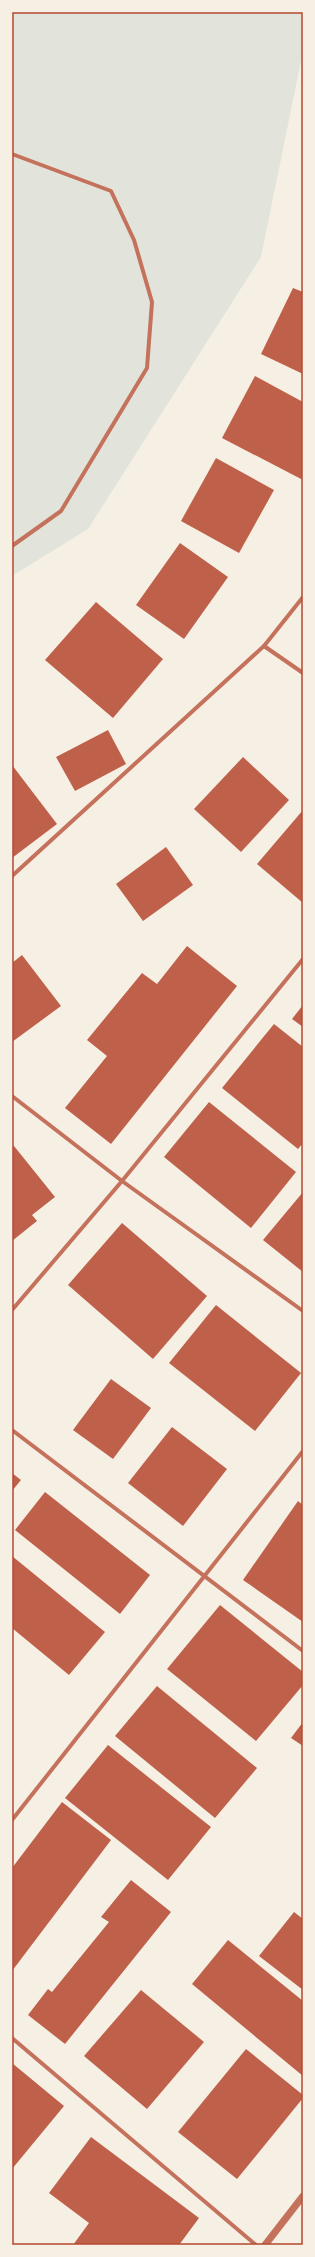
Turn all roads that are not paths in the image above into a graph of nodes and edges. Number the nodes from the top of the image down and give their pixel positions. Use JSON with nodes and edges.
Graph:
{"nodes":[{"id":1,"x":12,"y":154,"type":"edge"},
{"id":2,"x":12,"y":546,"type":"edge"},
{"id":3,"x":303,"y":597,"type":"edge"},
{"id":4,"x":264,"y":646,"type":"junction"},
{"id":5,"x":303,"y":673,"type":"edge"},
{"id":6,"x":12,"y":876,"type":"edge"},
{"id":7,"x":303,"y":959,"type":"edge"},
{"id":8,"x":12,"y":1096,"type":"edge"},
{"id":9,"x":122,"y":1181,"type":"junction"},
{"id":10,"x":12,"y":1310,"type":"edge"},
{"id":11,"x":303,"y":1312,"type":"edge"},
{"id":12,"x":12,"y":1430,"type":"edge"},
{"id":13,"x":303,"y":1451,"type":"edge"},
{"id":14,"x":204,"y":1576,"type":"junction"},
{"id":15,"x":303,"y":1651,"type":"edge"},
{"id":16,"x":12,"y":1820,"type":"edge"},
{"id":17,"x":12,"y":2038,"type":"edge"},
{"id":18,"x":303,"y":2196,"type":"edge"},
{"id":19,"x":256,"y":2245,"type":"edge"},
{"id":20,"x":265,"y":2245,"type":"edge"}],
"edges":[{"from":1,"to":2,"type":"street"},
{"from":3,"to":4,"type":"street"},
{"from":4,"to":5,"type":"street"},
{"from":4,"to":6,"type":"street"},
{"from":7,"to":9,"type":"street"},
{"from":8,"to":9,"type":"street"},
{"from":9,"to":10,"type":"street"},
{"from":9,"to":11,"type":"street"},
{"from":12,"to":14,"type":"street"},
{"from":13,"to":14,"type":"street"},
{"from":14,"to":15,"type":"street"},
{"from":14,"to":16,"type":"street"},
{"from":17,"to":19,"type":"street"},
{"from":18,"to":20,"type":"street"}]}
